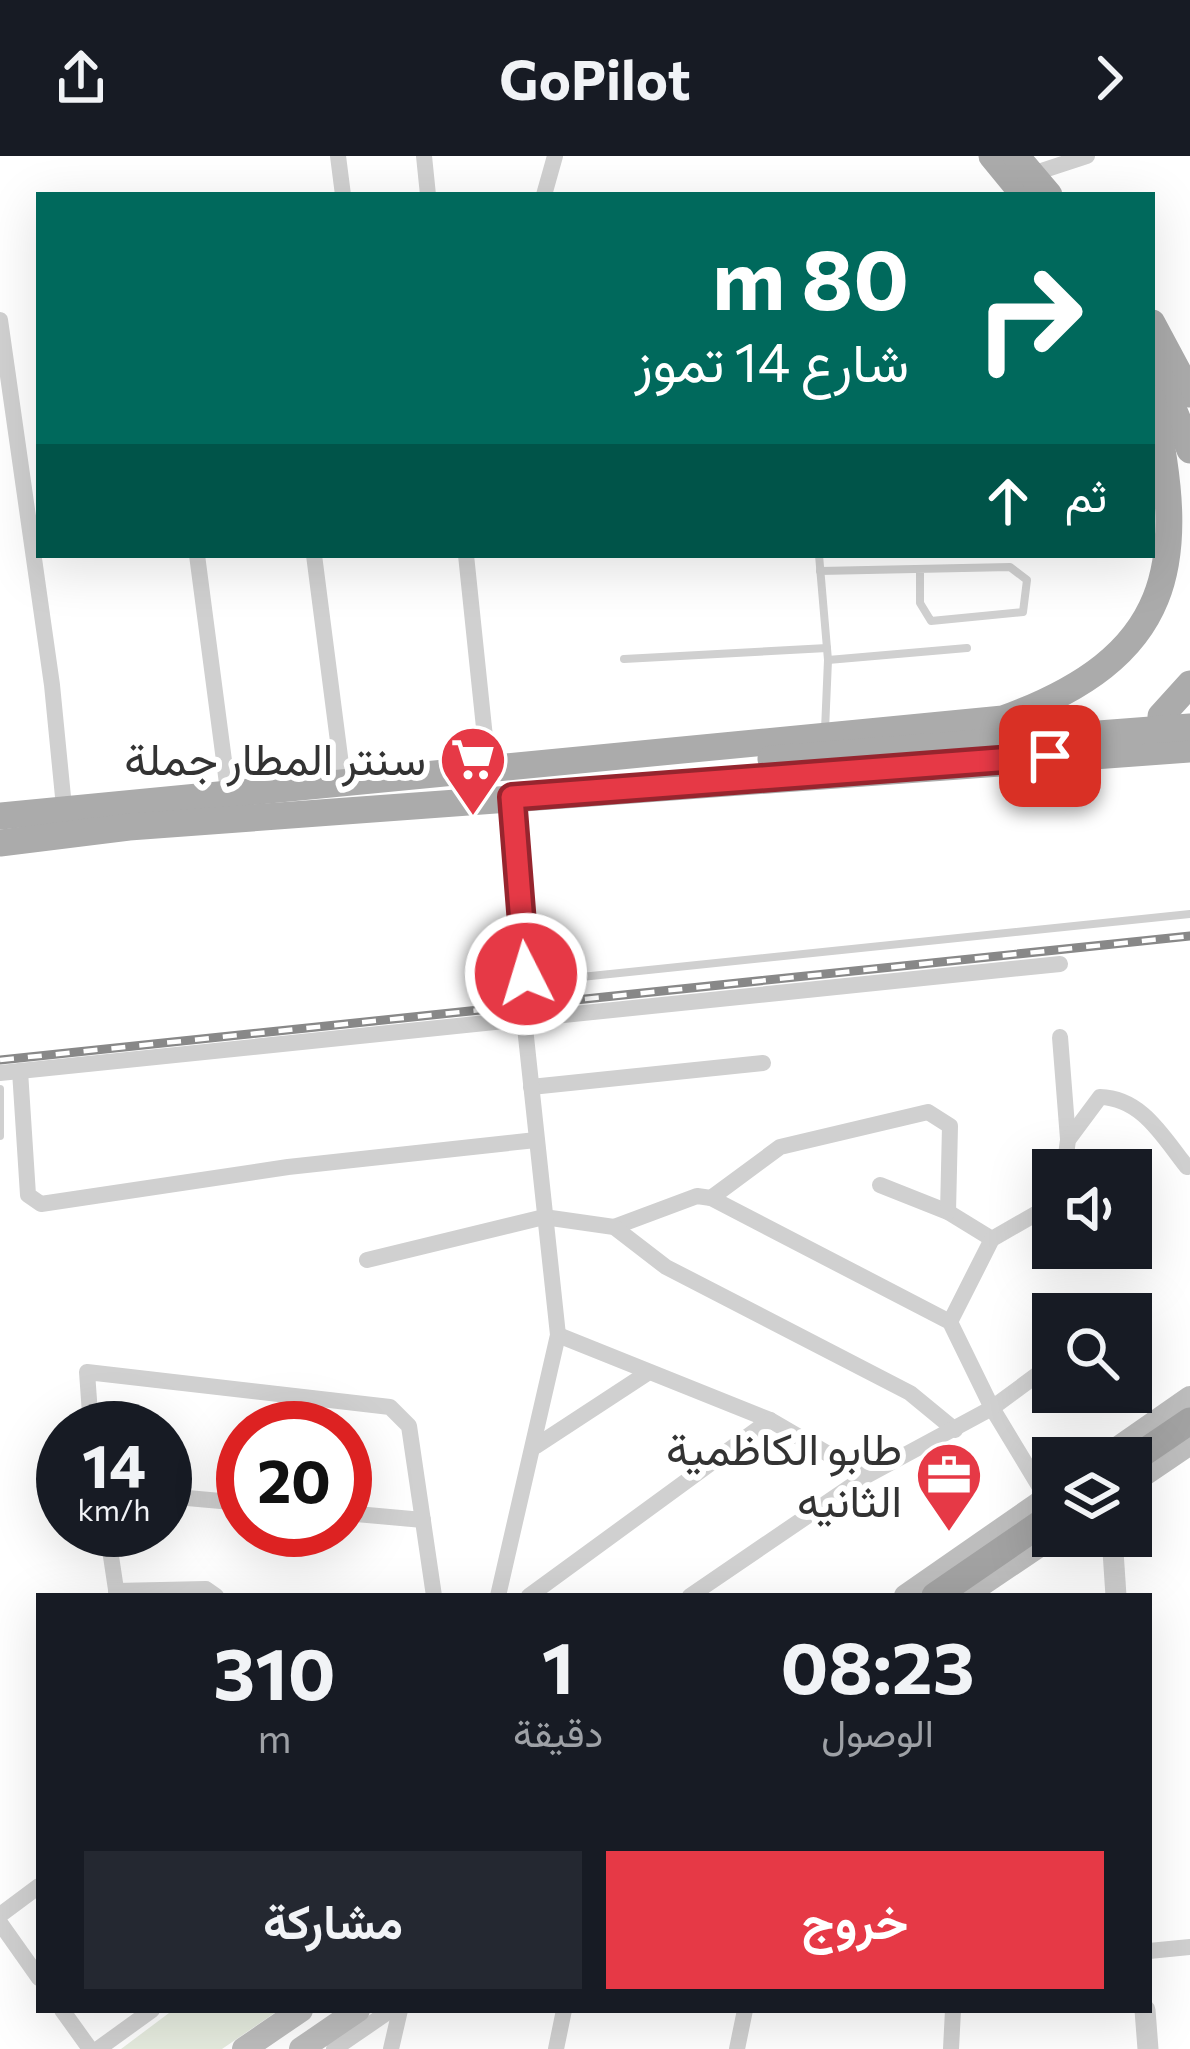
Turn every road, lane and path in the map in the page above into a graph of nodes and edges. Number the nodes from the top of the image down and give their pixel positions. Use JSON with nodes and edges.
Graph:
{"nodes":[{"id":1,"x":338,"y":156,"type":"edge"},
{"id":2,"x":424,"y":156,"type":"edge"},
{"id":3,"x":555,"y":156,"type":"edge"},
{"id":4,"x":972,"y":156,"type":"edge"},
{"id":5,"x":992,"y":156,"type":"edge"},
{"id":6,"x":1087,"y":156,"type":"edge"},
{"id":7,"x":1030,"y":180,"type":"edge"},
{"id":8,"x":343,"y":192,"type":"edge"},
{"id":9,"x":428,"y":192,"type":"edge"},
{"id":10,"x":545,"y":192,"type":"edge"},
{"id":11,"x":1002,"y":192,"type":"edge"},
{"id":12,"x":0,"y":320,"type":"edge"},
{"id":13,"x":1155,"y":328,"type":"edge"},
{"id":14,"x":1155,"y":364,"type":"edge"},
{"id":15,"x":1190,"y":394,"type":"edge"},
{"id":16,"x":5,"y":397,"type":"edge"},
{"id":17,"x":1155,"y":411,"type":"edge"},
{"id":18,"x":1190,"y":450,"type":"edge"},
{"id":19,"x":1179,"y":519,"type":"junction"},
{"id":20,"x":1190,"y":551,"type":"edge"},
{"id":21,"x":197,"y":558,"type":"edge"},
{"id":22,"x":314,"y":558,"type":"edge"},
{"id":23,"x":466,"y":558,"type":"edge"},
{"id":24,"x":819,"y":558,"type":"edge"},
{"id":25,"x":920,"y":569,"type":"junction"},
{"id":26,"x":820,"y":571,"type":"junction"},
{"id":27,"x":827,"y":648,"type":"junction"},
{"id":28,"x":968,"y":648,"type":"dead end"},
{"id":29,"x":624,"y":658,"type":"dead end"},
{"id":30,"x":828,"y":660,"type":"junction"},
{"id":31,"x":1190,"y":684,"type":"edge"},
{"id":32,"x":1161,"y":716,"type":"dead end"},
{"id":33,"x":1190,"y":728,"type":"edge"},
{"id":34,"x":894,"y":732,"type":"junction"},
{"id":35,"x":825,"y":737,"type":"junction"},
{"id":36,"x":1123,"y":743,"type":"dead end"},
{"id":37,"x":1190,"y":749,"type":"edge"},
{"id":38,"x":1089,"y":754,"type":"junction"},
{"id":39,"x":488,"y":766,"type":"junction"},
{"id":40,"x":897,"y":768,"type":"junction"},
{"id":41,"x":376,"y":778,"type":"junction"},
{"id":42,"x":343,"y":780,"type":"junction"},
{"id":43,"x":228,"y":791,"type":"junction"},
{"id":44,"x":512,"y":797,"type":"junction"},
{"id":45,"x":64,"y":807,"type":"junction"},
{"id":46,"x":0,"y":816,"type":"edge"},
{"id":47,"x":0,"y":843,"type":"edge"},
{"id":48,"x":1190,"y":914,"type":"edge"},
{"id":49,"x":1060,"y":964,"type":"dead end"},
{"id":50,"x":524,"y":1018,"type":"junction"},
{"id":51,"x":1060,"y":1037,"type":"dead end"},
{"id":52,"x":763,"y":1063,"type":"dead end"},
{"id":53,"x":20,"y":1071,"type":"junction"},
{"id":54,"x":0,"y":1073,"type":"edge"},
{"id":55,"x":531,"y":1088,"type":"junction"},
{"id":56,"x":0,"y":1089,"type":"edge"},
{"id":57,"x":0,"y":1136,"type":"edge"},
{"id":58,"x":536,"y":1140,"type":"junction"},
{"id":59,"x":1068,"y":1140,"type":"junction"},
{"id":60,"x":1067,"y":1149,"type":"edge"},
{"id":61,"x":1187,"y":1168,"type":"edge"},
{"id":62,"x":880,"y":1185,"type":"dead end"},
{"id":63,"x":711,"y":1198,"type":"junction"},
{"id":64,"x":948,"y":1212,"type":"junction"},
{"id":65,"x":1032,"y":1216,"type":"edge"},
{"id":66,"x":544,"y":1217,"type":"junction"},
{"id":67,"x":614,"y":1227,"type":"junction"},
{"id":68,"x":992,"y":1239,"type":"junction"},
{"id":69,"x":367,"y":1260,"type":"dead end"},
{"id":70,"x":950,"y":1322,"type":"junction"},
{"id":71,"x":558,"y":1335,"type":"junction"},
{"id":72,"x":649,"y":1372,"type":"junction"},
{"id":73,"x":1032,"y":1378,"type":"edge"},
{"id":74,"x":1190,"y":1398,"type":"edge"},
{"id":75,"x":89,"y":1401,"type":"edge"},
{"id":76,"x":992,"y":1408,"type":"junction"},
{"id":77,"x":770,"y":1420,"type":"junction"},
{"id":78,"x":1190,"y":1420,"type":"edge"},
{"id":79,"x":955,"y":1430,"type":"junction"},
{"id":80,"x":1134,"y":1437,"type":"edge"},
{"id":81,"x":1190,"y":1443,"type":"edge"},
{"id":82,"x":536,"y":1446,"type":"junction"},
{"id":83,"x":1152,"y":1446,"type":"edge"},
{"id":84,"x":1152,"y":1469,"type":"edge"},
{"id":85,"x":866,"y":1476,"type":"junction"},
{"id":86,"x":1032,"y":1480,"type":"edge"},
{"id":87,"x":372,"y":1515,"type":"edge"},
{"id":88,"x":423,"y":1520,"type":"junction"},
{"id":89,"x":1032,"y":1523,"type":"edge"},
{"id":90,"x":1032,"y":1526,"type":"edge"},
{"id":91,"x":1032,"y":1530,"type":"edge"},
{"id":92,"x":110,"y":1557,"type":"edge"},
{"id":93,"x":1113,"y":1557,"type":"edge"},
{"id":94,"x":116,"y":1593,"type":"edge"},
{"id":95,"x":212,"y":1593,"type":"edge"},
{"id":96,"x":434,"y":1593,"type":"edge"},
{"id":97,"x":499,"y":1593,"type":"edge"},
{"id":98,"x":533,"y":1593,"type":"edge"},
{"id":99,"x":694,"y":1593,"type":"edge"},
{"id":100,"x":911,"y":1593,"type":"edge"},
{"id":101,"x":939,"y":1593,"type":"edge"},
{"id":102,"x":967,"y":1593,"type":"edge"},
{"id":103,"x":1116,"y":1593,"type":"edge"},
{"id":104,"x":36,"y":1889,"type":"edge"},
{"id":105,"x":0,"y":1919,"type":"edge"},
{"id":106,"x":1190,"y":1946,"type":"edge"},
{"id":107,"x":1152,"y":1952,"type":"edge"},
{"id":108,"x":36,"y":1973,"type":"edge"},
{"id":109,"x":64,"y":2013,"type":"edge"},
{"id":110,"x":148,"y":2013,"type":"edge"},
{"id":111,"x":297,"y":2013,"type":"edge"},
{"id":112,"x":354,"y":2013,"type":"edge"},
{"id":113,"x":387,"y":2013,"type":"edge"},
{"id":114,"x":399,"y":2013,"type":"edge"},
{"id":115,"x":563,"y":2013,"type":"edge"},
{"id":116,"x":744,"y":2013,"type":"edge"},
{"id":117,"x":953,"y":2013,"type":"edge"},
{"id":118,"x":1145,"y":2013,"type":"edge"},
{"id":119,"x":94,"y":2049,"type":"edge"},
{"id":120,"x":244,"y":2049,"type":"edge"},
{"id":121,"x":301,"y":2049,"type":"edge"},
{"id":122,"x":334,"y":2049,"type":"edge"},
{"id":123,"x":391,"y":2049,"type":"edge"},
{"id":124,"x":556,"y":2049,"type":"edge"},
{"id":125,"x":737,"y":2049,"type":"edge"},
{"id":126,"x":951,"y":2049,"type":"edge"},
{"id":127,"x":1148,"y":2049,"type":"edge"}],
"edges":[{"from":1,"to":8,"type":"street"},
{"from":2,"to":9,"type":"street"},
{"from":3,"to":10,"type":"street"},
{"from":4,"to":11,"type":"main road"},
{"from":5,"to":7,"type":"main road"},
{"from":6,"to":7,"type":"street"},
{"from":12,"to":16,"type":"street"},
{"from":13,"to":15,"type":"main road"},
{"from":14,"to":18,"type":"main road"},
{"from":16,"to":45,"type":"street"},
{"from":17,"to":19,"type":"main road"},
{"from":19,"to":20,"type":"main road"},
{"from":19,"to":34,"type":"main road"},
{"from":21,"to":43,"type":"street"},
{"from":22,"to":42,"type":"street"},
{"from":23,"to":39,"type":"street"},
{"from":24,"to":26,"type":"lane"},
{"from":25,"to":25,"type":"lane"},
{"from":25,"to":26,"type":"lane"},
{"from":26,"to":27,"type":"lane"},
{"from":27,"to":29,"type":"lane"},
{"from":27,"to":30,"type":"lane"},
{"from":28,"to":30,"type":"lane"},
{"from":30,"to":35,"type":"lane"},
{"from":31,"to":32,"type":"main road"},
{"from":33,"to":41,"type":"main road","bridge":true},
{"from":34,"to":35,"type":"main road"},
{"from":34,"to":40,"type":"main road"},
{"from":35,"to":39,"type":"main road"},
{"from":36,"to":38,"type":"main road"},
{"from":37,"to":38,"type":"main road"},
{"from":38,"to":40,"type":"main road"},
{"from":39,"to":41,"type":"main road"},
{"from":40,"to":44,"type":"main road"},
{"from":41,"to":42,"type":"main road"},
{"from":42,"to":43,"type":"main road"},
{"from":43,"to":45,"type":"main road"},
{"from":44,"to":47,"type":"main road"},
{"from":44,"to":48,"type":"lane"},
{"from":45,"to":46,"type":"main road"},
{"from":49,"to":50,"type":"street"},
{"from":50,"to":53,"type":"street"},
{"from":50,"to":55,"type":"street"},
{"from":51,"to":59,"type":"street"},
{"from":52,"to":55,"type":"street"},
{"from":53,"to":54,"type":"street"},
{"from":53,"to":58,"type":"street"},
{"from":55,"to":58,"type":"street"},
{"from":56,"to":57,"type":"lane"},
{"from":58,"to":66,"type":"street"},
{"from":59,"to":60,"type":"street"},
{"from":59,"to":61,"type":"street"},
{"from":62,"to":64,"type":"street"},
{"from":63,"to":64,"type":"street"},
{"from":63,"to":67,"type":"street"},
{"from":63,"to":70,"type":"street"},
{"from":64,"to":68,"type":"street"},
{"from":65,"to":68,"type":"street"},
{"from":66,"to":67,"type":"street"},
{"from":66,"to":69,"type":"street"},
{"from":66,"to":71,"type":"street"},
{"from":67,"to":79,"type":"street"},
{"from":68,"to":70,"type":"street"},
{"from":70,"to":76,"type":"street"},
{"from":71,"to":72,"type":"street"},
{"from":71,"to":82,"type":"street"},
{"from":72,"to":77,"type":"street"},
{"from":72,"to":82,"type":"street"},
{"from":73,"to":76,"type":"street"},
{"from":74,"to":80,"type":"main road"},
{"from":75,"to":88,"type":"street"},
{"from":76,"to":79,"type":"street"},
{"from":76,"to":86,"type":"street"},
{"from":77,"to":85,"type":"street"},
{"from":77,"to":98,"type":"street"},
{"from":78,"to":83,"type":"highway"},
{"from":79,"to":85,"type":"street"},
{"from":81,"to":84,"type":"main road"},
{"from":82,"to":97,"type":"street"},
{"from":85,"to":99,"type":"street"},
{"from":87,"to":88,"type":"street"},
{"from":88,"to":96,"type":"street"},
{"from":89,"to":100,"type":"main road"},
{"from":90,"to":101,"type":"highway"},
{"from":91,"to":102,"type":"main road"},
{"from":92,"to":94,"type":"street"},
{"from":93,"to":103,"type":"street"},
{"from":94,"to":95,"type":"street"},
{"from":104,"to":105,"type":"street"},
{"from":105,"to":108,"type":"street"},
{"from":106,"to":107,"type":"street"},
{"from":109,"to":119,"type":"street"},
{"from":110,"to":119,"type":"street"},
{"from":111,"to":120,"type":"main road"},
{"from":112,"to":121,"type":"main road"},
{"from":113,"to":122,"type":"street"},
{"from":114,"to":123,"type":"street"},
{"from":115,"to":124,"type":"street"},
{"from":116,"to":125,"type":"street"},
{"from":117,"to":126,"type":"street"},
{"from":118,"to":127,"type":"street"}]}
